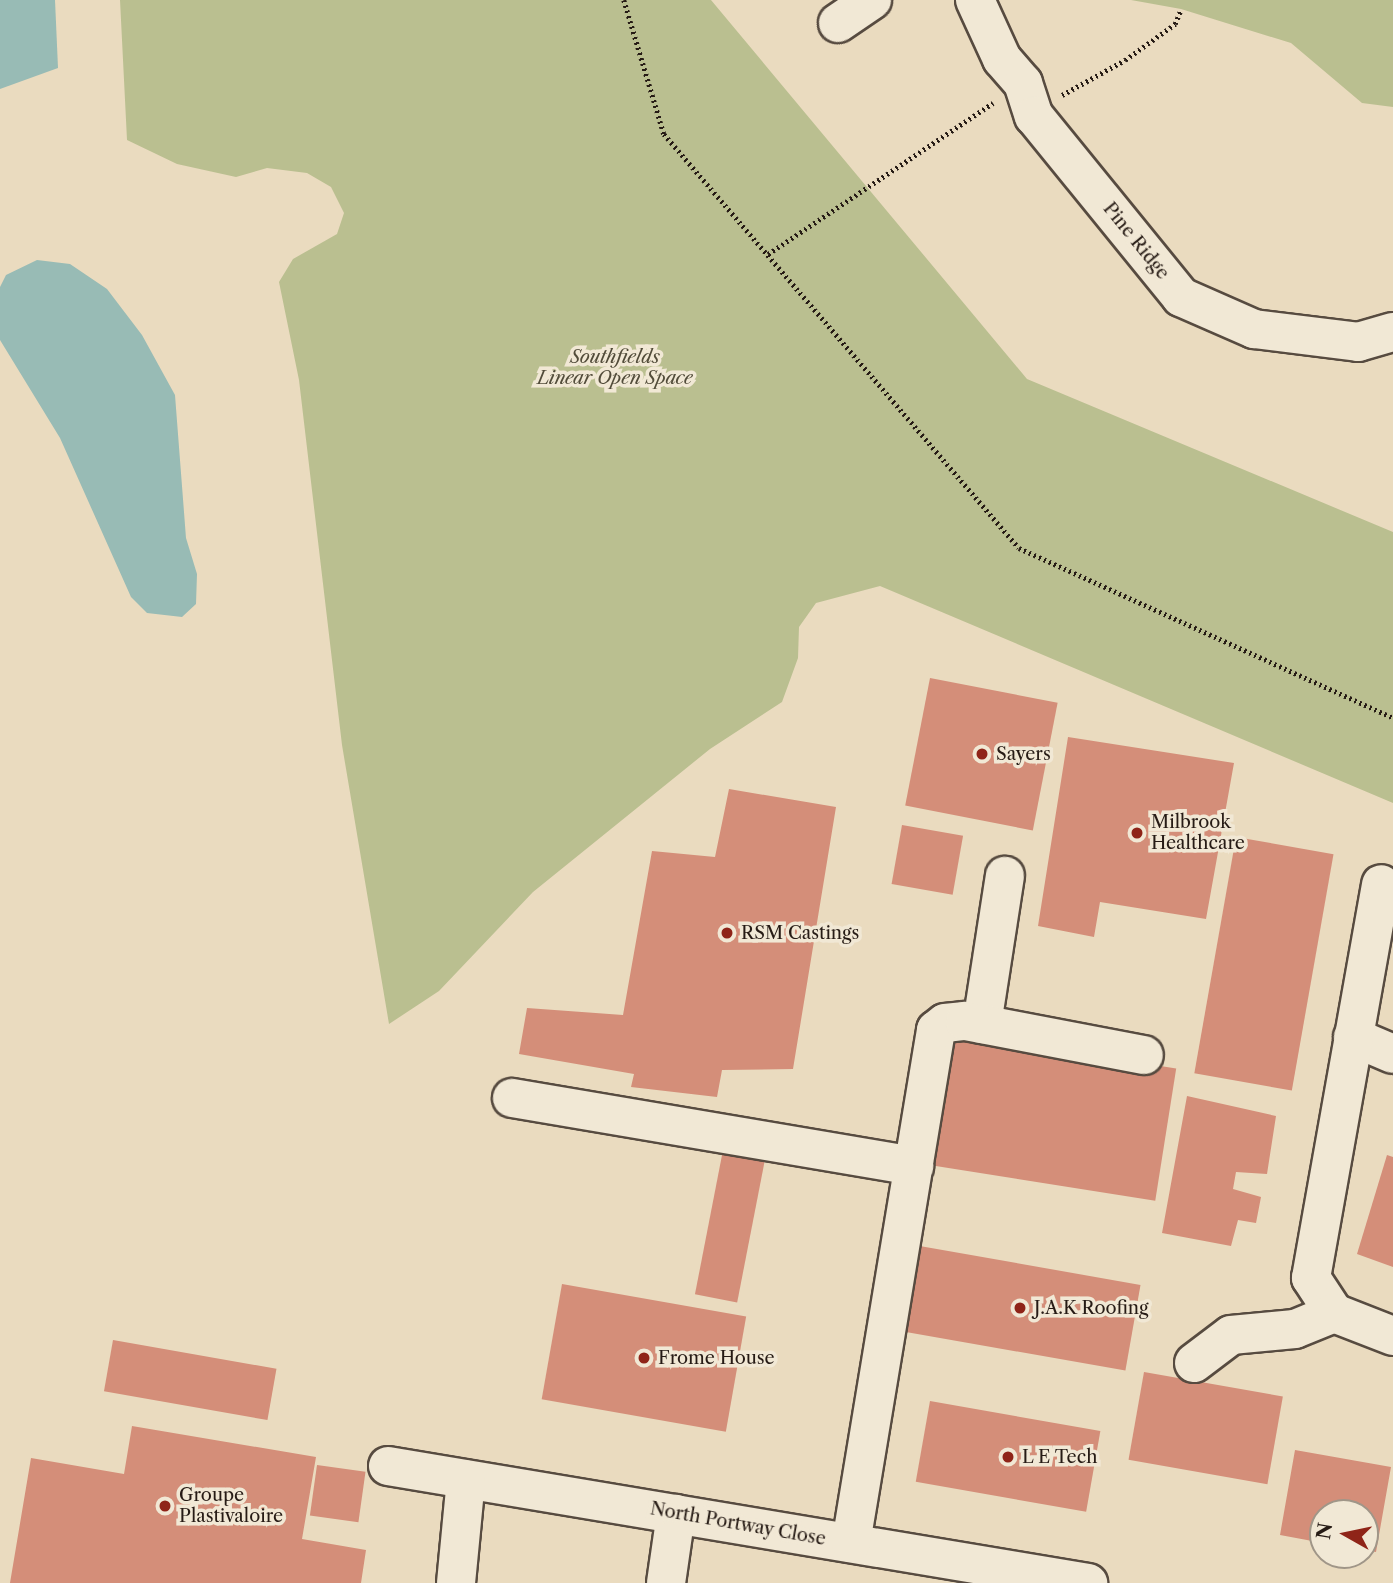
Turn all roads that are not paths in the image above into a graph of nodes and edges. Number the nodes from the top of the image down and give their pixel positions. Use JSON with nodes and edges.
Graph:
{"nodes":[{"id":1,"x":873,"y":0,"type":"edge"},
{"id":2,"x":975,"y":0,"type":"edge"},
{"id":3,"x":838,"y":23,"type":"dead end"},
{"id":4,"x":1393,"y":332,"type":"edge"},
{"id":5,"x":1004,"y":876,"type":"dead end"},
{"id":6,"x":1381,"y":884,"type":"dead end"},
{"id":7,"x":982,"y":1024,"type":"junction"},
{"id":8,"x":1353,"y":1037,"type":"junction"},
{"id":9,"x":1393,"y":1054,"type":"edge"},
{"id":10,"x":1144,"y":1055,"type":"dead end"},
{"id":11,"x":512,"y":1098,"type":"dead end"},
{"id":12,"x":914,"y":1166,"type":"junction"},
{"id":13,"x":1334,"y":1312,"type":"junction"},
{"id":14,"x":1393,"y":1336,"type":"edge"},
{"id":15,"x":1194,"y":1363,"type":"dead end"},
{"id":16,"x":388,"y":1465,"type":"dead end"},
{"id":17,"x":466,"y":1479,"type":"junction"},
{"id":18,"x":676,"y":1514,"type":"junction"},
{"id":19,"x":851,"y":1544,"type":"junction"},
{"id":20,"x":996,"y":1575,"type":"edge"},
{"id":21,"x":456,"y":1583,"type":"edge"},
{"id":22,"x":666,"y":1583,"type":"edge"},
{"id":23,"x":1088,"y":1583,"type":"edge"}],
"edges":[{"from":1,"to":3,"type":"street"},
{"from":2,"to":4,"type":"street","name":"Pine Ridge"},
{"from":5,"to":7,"type":"street"},
{"from":6,"to":8,"type":"street"},
{"from":7,"to":10,"type":"street"},
{"from":7,"to":12,"type":"street"},
{"from":8,"to":9,"type":"street"},
{"from":8,"to":13,"type":"street"},
{"from":11,"to":12,"type":"street"},
{"from":12,"to":19,"type":"street"},
{"from":13,"to":14,"type":"street"},
{"from":13,"to":15,"type":"street"},
{"from":16,"to":17,"type":"street","name":"North Portway Close"},
{"from":17,"to":18,"type":"street","name":"North Portway Close"},
{"from":17,"to":21,"type":"street"},
{"from":18,"to":19,"type":"street","name":"North Portway Close"},
{"from":18,"to":22,"type":"street"},
{"from":19,"to":20,"type":"street","name":"North Portway Close"},
{"from":20,"to":23,"type":"street","name":"North Portway Close"}]}
